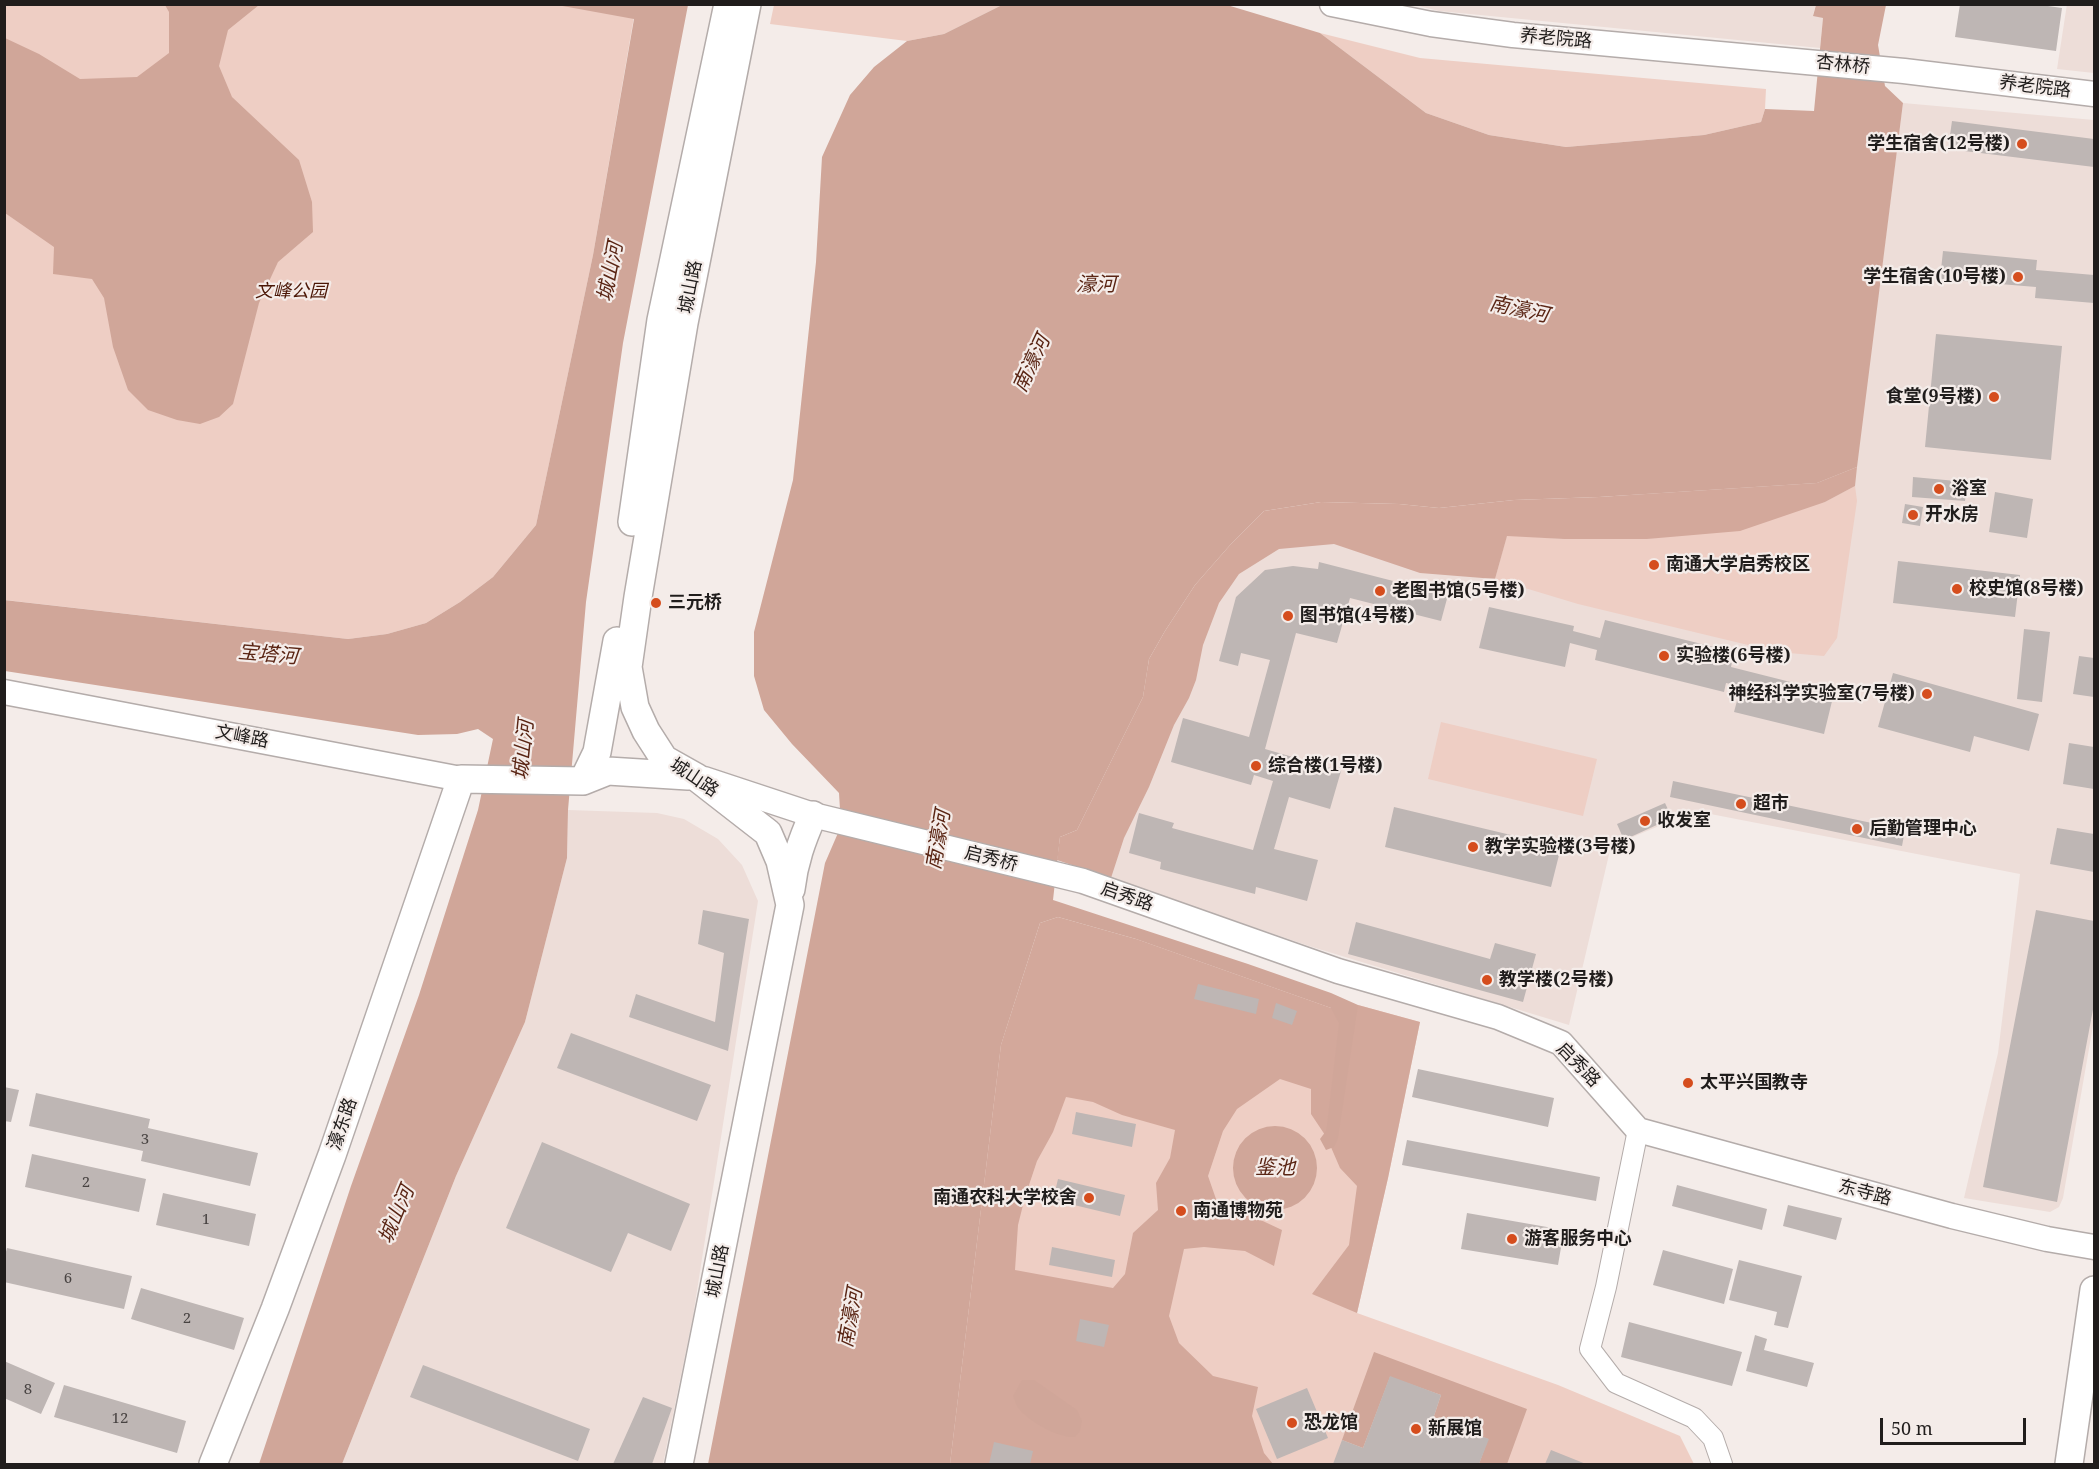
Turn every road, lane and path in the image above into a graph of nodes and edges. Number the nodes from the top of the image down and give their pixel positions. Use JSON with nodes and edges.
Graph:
{"nodes":[{"id":1,"x":728,"y":4,"type":"edge"},
{"id":2,"x":747,"y":4,"type":"edge"},
{"id":3,"x":1332,"y":4,"type":"edge"},
{"id":4,"x":1782,"y":59,"type":"joint"},
{"id":5,"x":1904,"y":71,"type":"joint"},
{"id":6,"x":2094,"y":94,"type":"edge"},
{"id":7,"x":4,"y":692,"type":"edge"},
{"id":8,"x":696,"y":777,"type":"junction"},
{"id":9,"x":470,"y":779,"type":"junction"},
{"id":10,"x":579,"y":781,"type":"junction"},
{"id":11,"x":822,"y":817,"type":"junction"},
{"id":12,"x":1083,"y":881,"type":"joint"},
{"id":13,"x":790,"y":905,"type":"junction"},
{"id":14,"x":1638,"y":1130,"type":"junction"},
{"id":15,"x":2094,"y":1247,"type":"edge"},
{"id":16,"x":2094,"y":1290,"type":"edge"},
{"id":17,"x":213,"y":1464,"type":"edge"},
{"id":18,"x":679,"y":1464,"type":"edge"},
{"id":19,"x":1722,"y":1464,"type":"edge"},
{"id":20,"x":2069,"y":1464,"type":"edge"}],
"edges":[{"from":1,"to":10,"type":"main road","name":"城山路"},
{"from":2,"to":8,"type":"main road","name":"城山路"},
{"from":3,"to":4,"type":"street","name":"养老院路"},
{"from":4,"to":5,"type":"street","name":"杏林桥"},
{"from":5,"to":6,"type":"street","name":"养老院路"},
{"from":7,"to":9,"type":"street","name":"文峰路"},
{"from":8,"to":10,"type":"main road"},
{"from":8,"to":11,"type":"street"},
{"from":8,"to":13,"type":"main road","name":"城山路"},
{"from":9,"to":10,"type":"main road"},
{"from":9,"to":17,"type":"main road","name":"濠东路"},
{"from":11,"to":12,"type":"street","name":"启秀桥"},
{"from":11,"to":13,"type":"main road"},
{"from":12,"to":14,"type":"street","name":"启秀路"},
{"from":13,"to":18,"type":"main road","name":"城山路"},
{"from":14,"to":15,"type":"street","name":"东寺路"},
{"from":14,"to":19,"type":"street"},
{"from":16,"to":20,"type":"main road"}]}
